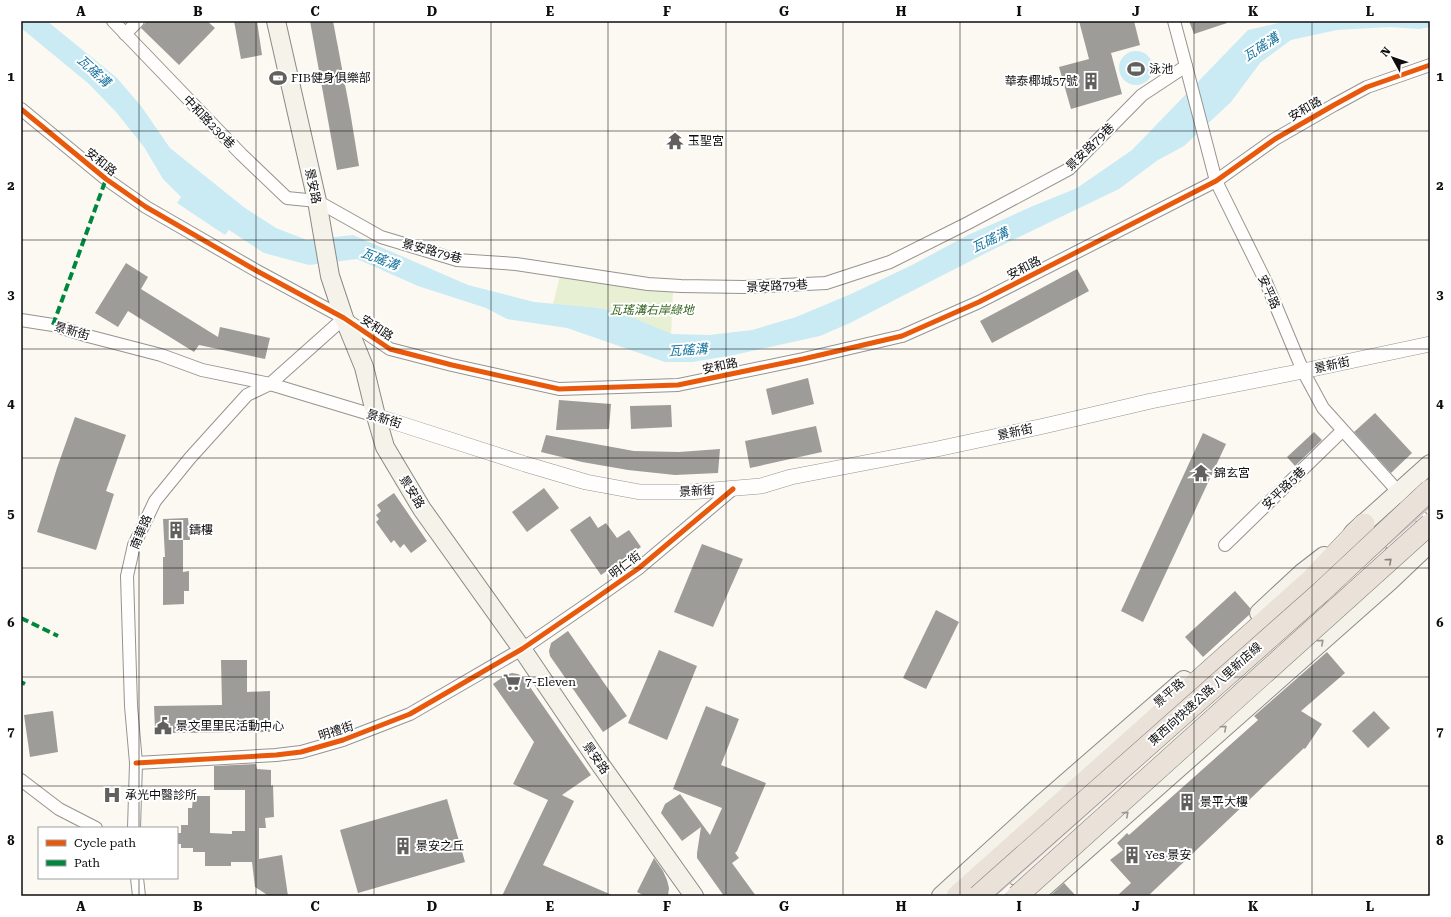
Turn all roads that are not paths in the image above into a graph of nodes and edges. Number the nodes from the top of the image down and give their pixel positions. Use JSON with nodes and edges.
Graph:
{"nodes":[{"id":1,"x":113,"y":21,"type":"edge"},
{"id":2,"x":138,"y":21,"type":"edge"},
{"id":3,"x":276,"y":21,"type":"edge"},
{"id":4,"x":1174,"y":21,"type":"edge"},
{"id":5,"x":125,"y":34,"type":"junction"},
{"id":6,"x":1430,"y":65,"type":"edge"},
{"id":7,"x":1186,"y":66,"type":"junction"},
{"id":8,"x":21,"y":109,"type":"edge"},
{"id":9,"x":1216,"y":181,"type":"junction"},
{"id":10,"x":317,"y":201,"type":"junction"},
{"id":11,"x":344,"y":318,"type":"junction"},
{"id":12,"x":21,"y":320,"type":"edge"},
{"id":13,"x":1430,"y":344,"type":"edge"},
{"id":14,"x":1303,"y":371,"type":"junction"},
{"id":15,"x":270,"y":384,"type":"junction"},
{"id":16,"x":376,"y":416,"type":"junction"},
{"id":17,"x":1342,"y":431,"type":"junction"},
{"id":18,"x":1430,"y":464,"type":"edge"},
{"id":19,"x":733,"y":489,"type":"junction"},
{"id":20,"x":1430,"y":490,"type":"edge"},
{"id":21,"x":1398,"y":494,"type":"junction"},
{"id":22,"x":1364,"y":524,"type":"junction"},
{"id":23,"x":1430,"y":524,"type":"edge"},
{"id":24,"x":1430,"y":527,"type":"edge"},
{"id":25,"x":1430,"y":543,"type":"edge"},
{"id":26,"x":1225,"y":545,"type":"dead end"},
{"id":27,"x":522,"y":649,"type":"junction"},
{"id":28,"x":136,"y":763,"type":"junction"},
{"id":29,"x":21,"y":780,"type":"edge"},
{"id":30,"x":94,"y":827,"type":"edge"},
{"id":31,"x":134,"y":827,"type":"edge"},
{"id":32,"x":136,"y":879,"type":"edge"},
{"id":33,"x":139,"y":896,"type":"edge"},
{"id":34,"x":694,"y":896,"type":"edge"},
{"id":35,"x":941,"y":896,"type":"edge"},
{"id":36,"x":957,"y":896,"type":"edge"},
{"id":37,"x":978,"y":896,"type":"edge"},
{"id":38,"x":993,"y":896,"type":"edge"},
{"id":39,"x":1017,"y":896,"type":"edge"},
{"id":40,"x":1034,"y":896,"type":"edge"}],
"edges":[{"from":1,"to":5,"type":"street","name":"中和路230巷"},
{"from":2,"to":5,"type":"street"},
{"from":3,"to":10,"type":"main road","name":"景安路"},
{"from":4,"to":7,"type":"street","name":"安平路"},
{"from":5,"to":10,"type":"street","name":"中和路230巷"},
{"from":6,"to":9,"type":"street","name":"安和路"},
{"from":7,"to":9,"type":"street","name":"安平路"},
{"from":7,"to":10,"type":"street","name":"景安路79巷"},
{"from":8,"to":11,"type":"street","name":"安和路"},
{"from":9,"to":11,"type":"street","name":"安和路"},
{"from":9,"to":14,"type":"street","name":"安平路"},
{"from":10,"to":11,"type":"main road","name":"景安路"},
{"from":11,"to":15,"type":"street","name":"南華路"},
{"from":11,"to":16,"type":"main road","name":"景安路"},
{"from":12,"to":15,"type":"street","name":"景新街"},
{"from":13,"to":14,"type":"street","name":"景新街"},
{"from":14,"to":17,"type":"street","name":"安平路"},
{"from":14,"to":19,"type":"street","name":"景新街"},
{"from":15,"to":16,"type":"street","name":"景新街"},
{"from":15,"to":28,"type":"street","name":"南華路"},
{"from":16,"to":19,"type":"street","name":"景新街"},
{"from":16,"to":27,"type":"main road","name":"景安路"},
{"from":17,"to":21,"type":"street","name":"安平路"},
{"from":17,"to":26,"type":"street","name":"安平路5巷"},
{"from":18,"to":21,"type":"main road","name":"景平路"},
{"from":19,"to":27,"type":"street","name":"明仁街"},
{"from":20,"to":37,"type":"highway","name":"東西向快速公路 八里新店線","bridge":true},
{"from":21,"to":22,"type":"main road","name":"景平路"},
{"from":21,"to":24,"type":"street","name":"安平路"},
{"from":21,"to":38,"type":"main road","name":"景平路"},
{"from":22,"to":35,"type":"main road","name":"景平路"},
{"from":22,"to":36,"type":"highway"},
{"from":39,"to":23,"type":"highway","name":"東西向快速公路 八里新店線","one_way":true,"bridge":true},
{"from":40,"to":25,"type":"main road","one_way":true},
{"from":27,"to":28,"type":"street","name":"明禮街"},
{"from":27,"to":34,"type":"main road","name":"景安路"},
{"from":28,"to":31,"type":"street","name":"南華路"},
{"from":29,"to":30,"type":"street"},
{"from":32,"to":33,"type":"street"}]}
